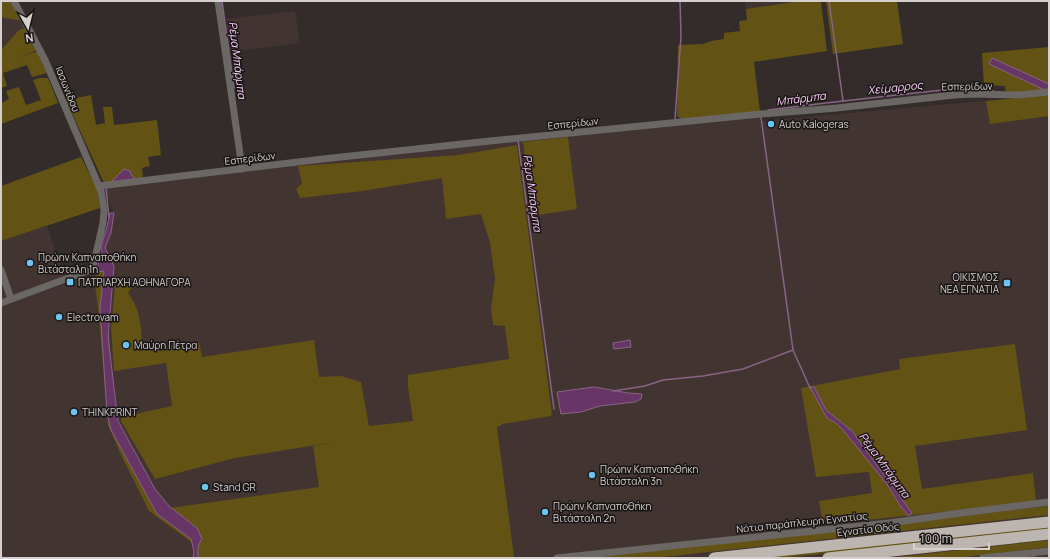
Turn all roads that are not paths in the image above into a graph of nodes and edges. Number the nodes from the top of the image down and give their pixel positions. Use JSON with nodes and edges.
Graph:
{"nodes":[{"id":1,"x":14,"y":1,"type":"edge"},
{"id":2,"x":218,"y":1,"type":"edge"},
{"id":3,"x":1049,"y":92,"type":"edge"},
{"id":4,"x":241,"y":169,"type":"junction"},
{"id":5,"x":99,"y":186,"type":"junction"},
{"id":6,"x":1,"y":270,"type":"edge"},
{"id":7,"x":11,"y":299,"type":"junction"},
{"id":8,"x":1,"y":303,"type":"edge"},
{"id":9,"x":1049,"y":502,"type":"edge"},
{"id":10,"x":1049,"y":522,"type":"edge"},
{"id":11,"x":1049,"y":534,"type":"edge"},
{"id":12,"x":1049,"y":551,"type":"edge"},
{"id":13,"x":557,"y":558,"type":"edge"},
{"id":14,"x":714,"y":558,"type":"edge"},
{"id":15,"x":828,"y":558,"type":"edge"},
{"id":16,"x":984,"y":558,"type":"edge"}],
"edges":[{"from":1,"to":5,"type":"street","name":"Ιασωνίδου"},
{"from":2,"to":4,"type":"street"},
{"from":3,"to":4,"type":"street","name":"Εσπερίδων"},
{"from":4,"to":5,"type":"street","name":"Εσπερίδων"},
{"from":5,"to":7,"type":"street","name":"Ιασωνίδου"},
{"from":6,"to":7,"type":"street"},
{"from":7,"to":8,"type":"street"},
{"from":9,"to":13,"type":"street","name":"Νότια παράπλευρη Εγνατίας"},
{"from":10,"to":14,"type":"highway","name":"Εγνατία Οδός"},
{"from":11,"to":15,"type":"highway"},
{"from":12,"to":16,"type":"street"}]}
